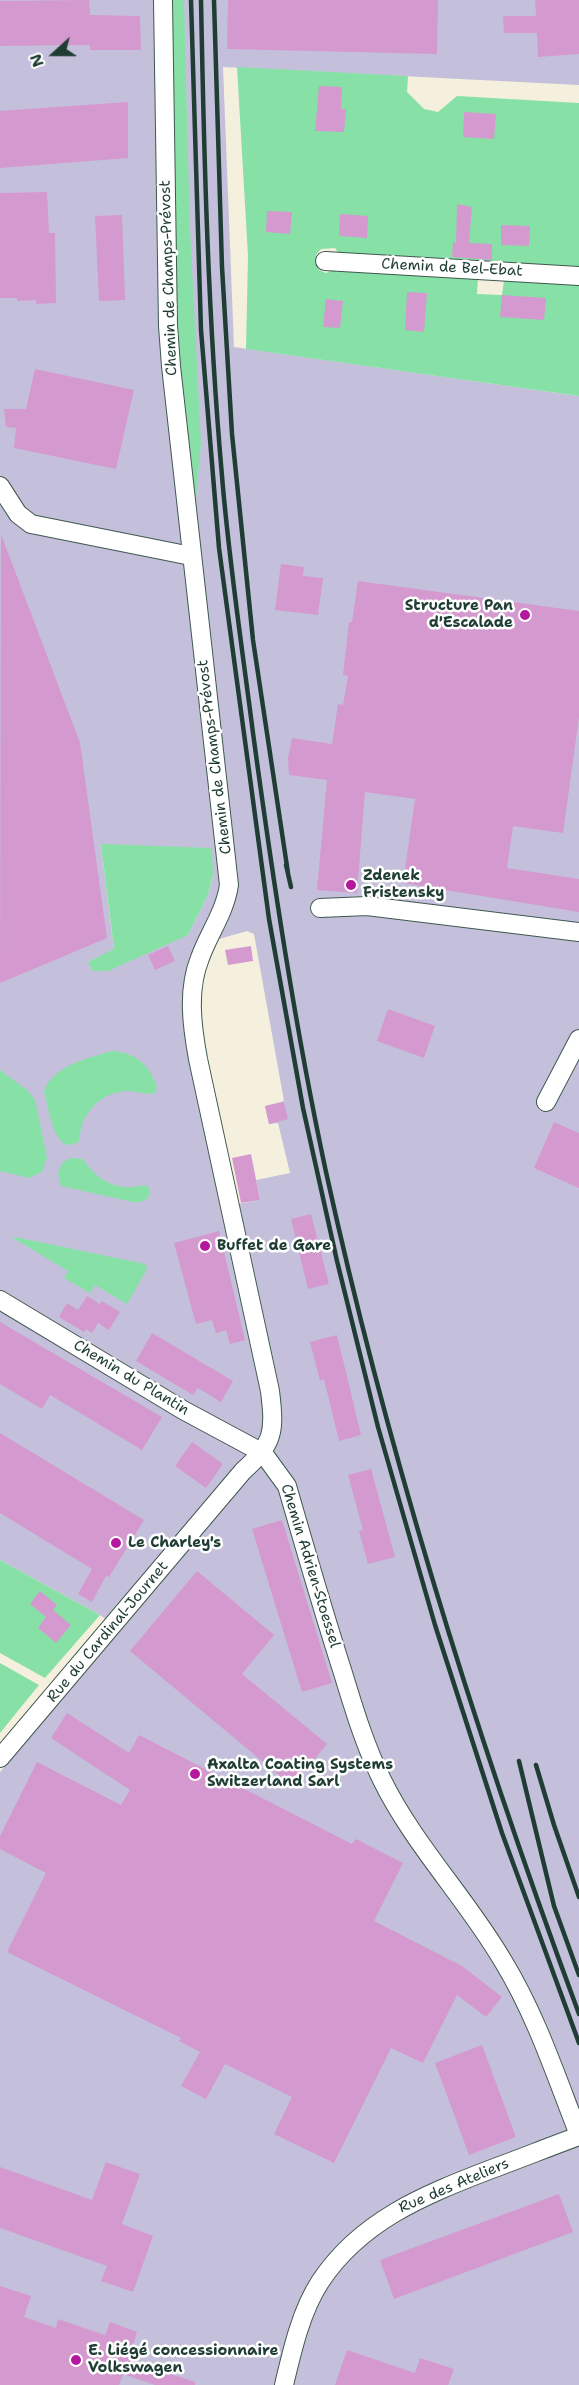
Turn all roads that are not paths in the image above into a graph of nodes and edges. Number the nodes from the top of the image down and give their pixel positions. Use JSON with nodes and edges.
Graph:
{"nodes":[{"id":1,"x":163,"y":0,"type":"edge"},
{"id":2,"x":326,"y":261,"type":"dead end"},
{"id":3,"x":579,"y":276,"type":"edge"},
{"id":4,"x":0,"y":486,"type":"edge"},
{"id":5,"x":191,"y":556,"type":"junction"},
{"id":6,"x":320,"y":908,"type":"dead end"},
{"id":7,"x":579,"y":932,"type":"edge"},
{"id":8,"x":579,"y":1039,"type":"edge"},
{"id":9,"x":546,"y":1102,"type":"dead end"},
{"id":10,"x":0,"y":1300,"type":"edge"},
{"id":11,"x":263,"y":1453,"type":"junction"},
{"id":12,"x":0,"y":1758,"type":"edge"},
{"id":13,"x":579,"y":2136,"type":"edge"},
{"id":14,"x":284,"y":2385,"type":"edge"}],
"edges":[{"from":1,"to":5,"type":"street","name":"Chemin de Champs-Prévost"},
{"from":2,"to":3,"type":"street","name":"Chemin de Bel-Ebat"},
{"from":4,"to":5,"type":"street"},
{"from":5,"to":11,"type":"street","name":"Chemin de Champs-Prévost"},
{"from":6,"to":7,"type":"street"},
{"from":8,"to":9,"type":"street"},
{"from":10,"to":11,"type":"street","name":"Chemin du Plantin"},
{"from":11,"to":12,"type":"street","name":"Rue du Cardinal-Journet"},
{"from":11,"to":13,"type":"street","name":"Chemin Adrien-Stoessel"},
{"from":13,"to":14,"type":"street","name":"Rue des Ateliers"}]}
